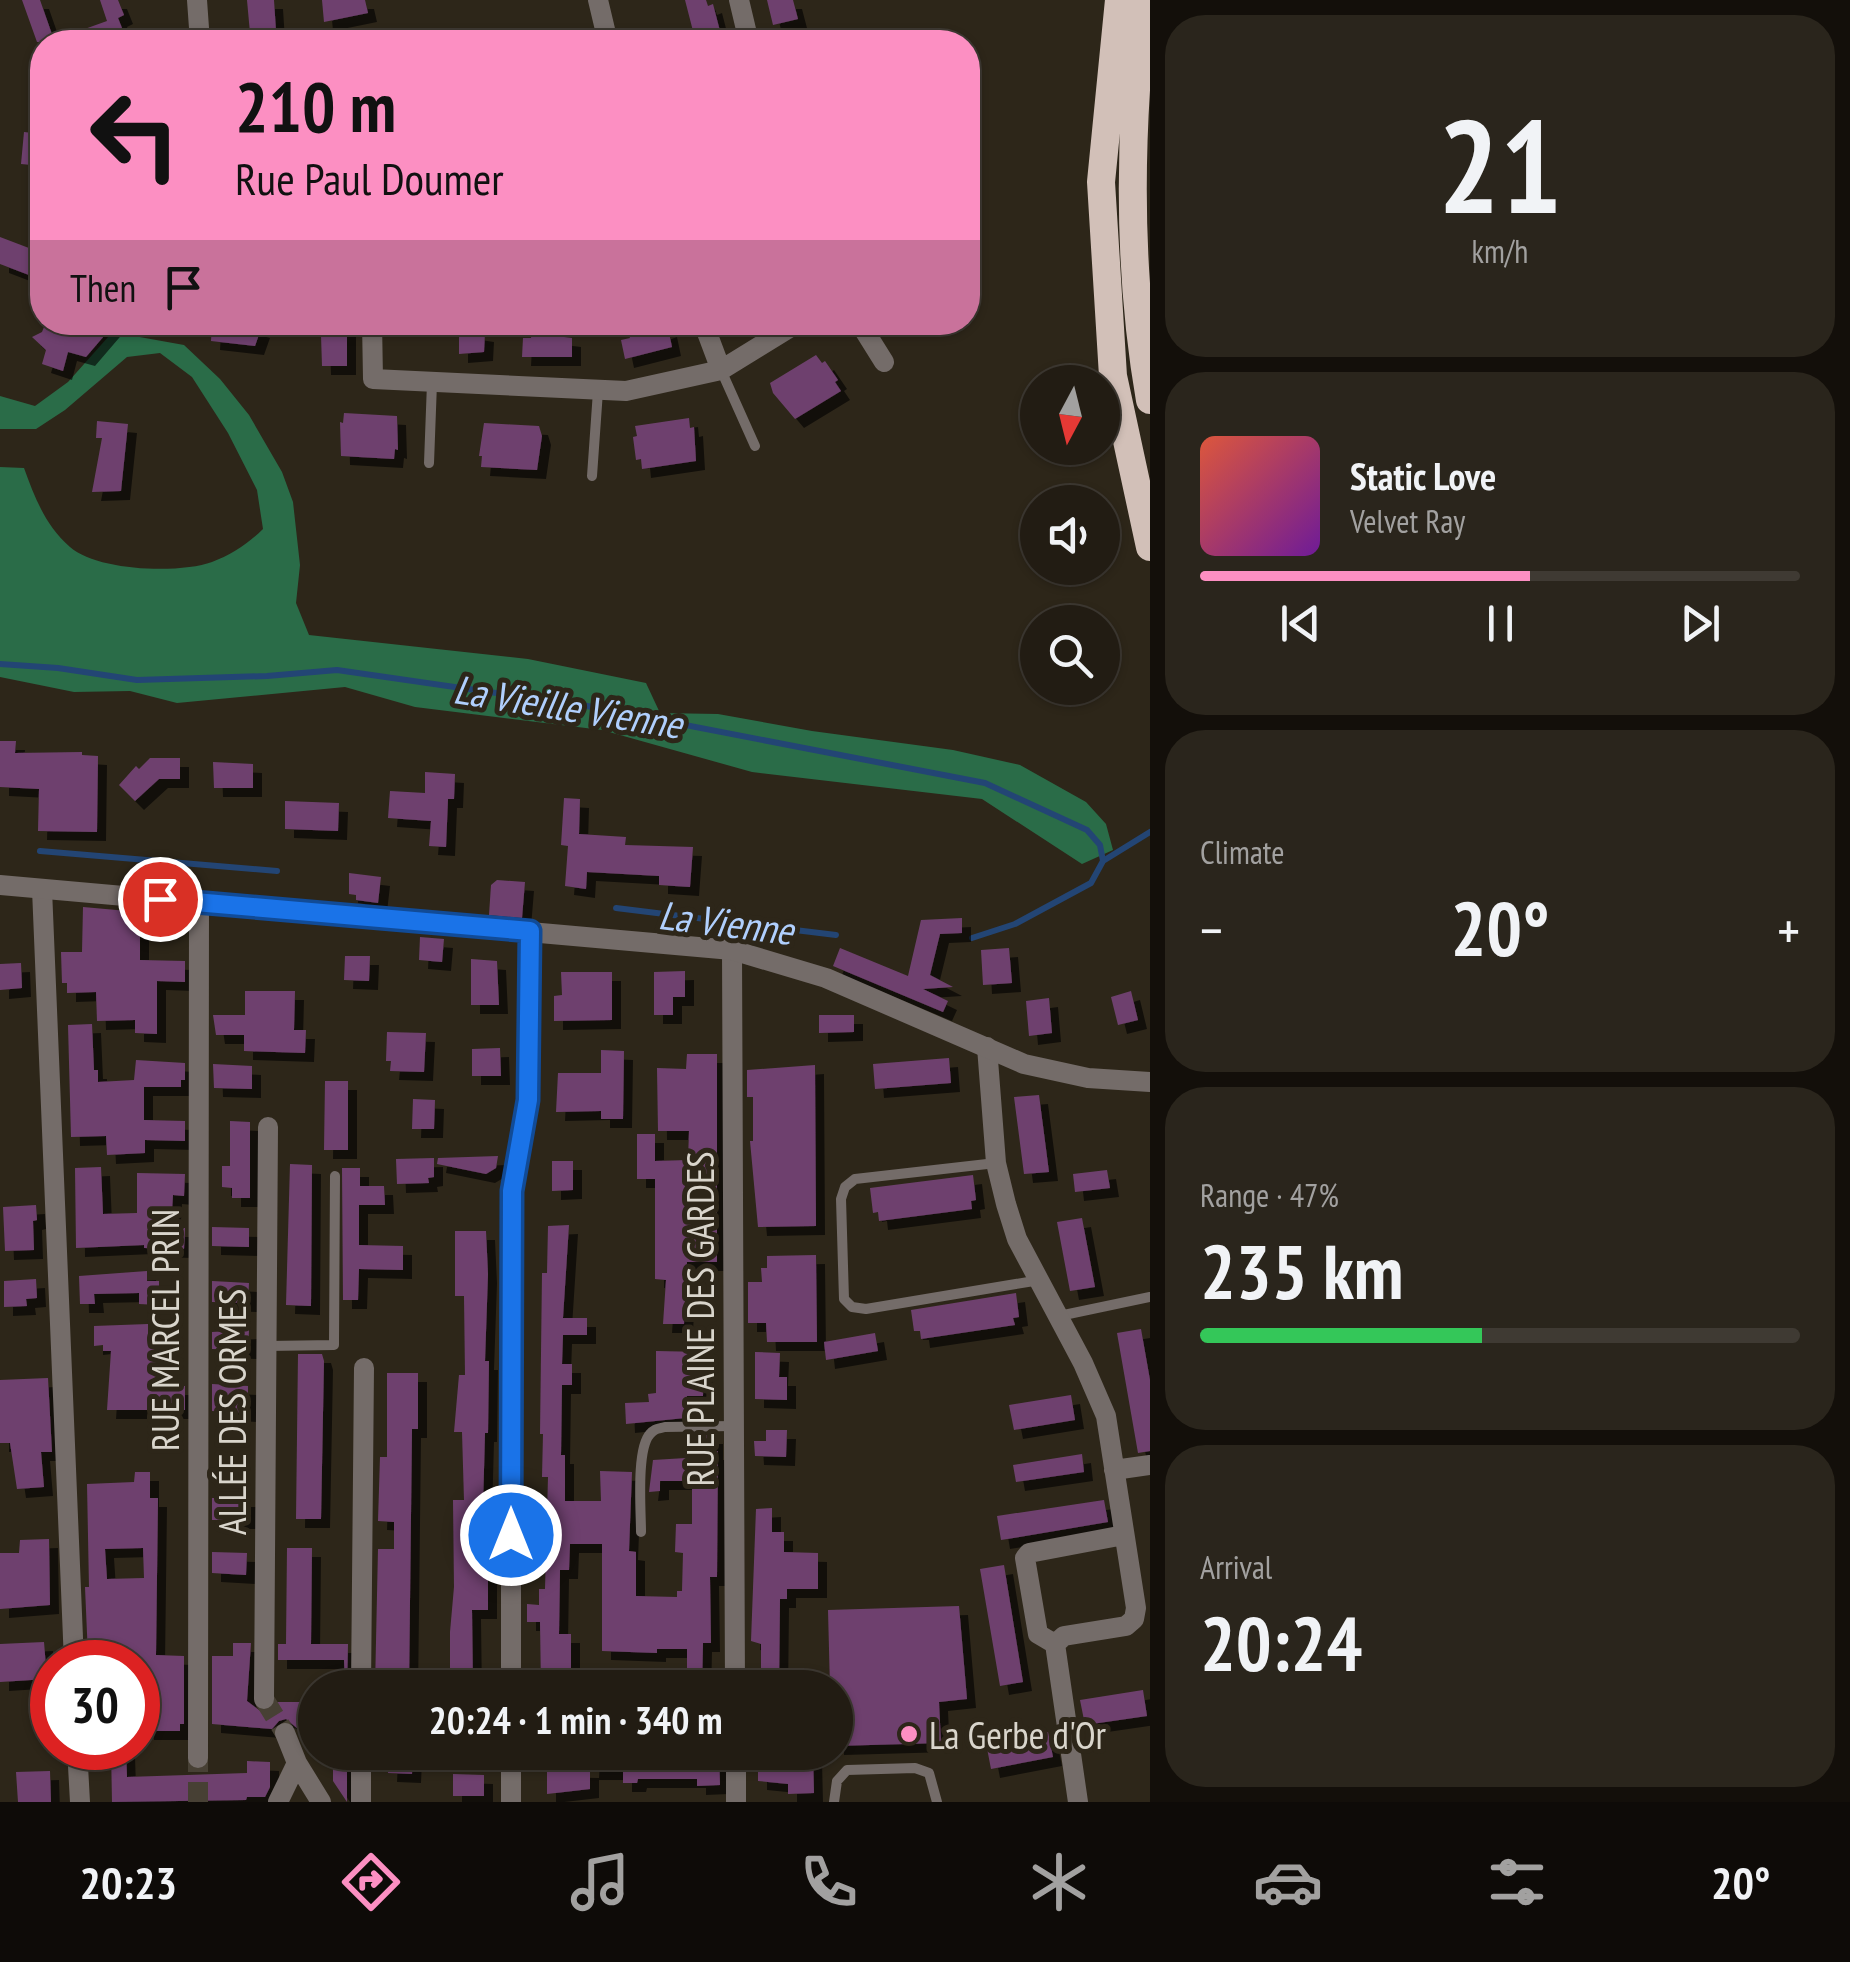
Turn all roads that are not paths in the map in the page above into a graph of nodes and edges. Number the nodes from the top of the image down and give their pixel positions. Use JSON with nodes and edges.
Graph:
{"nodes":[{"id":1,"x":197,"y":0,"type":"edge"},
{"id":2,"x":598,"y":0,"type":"edge"},
{"id":3,"x":739,"y":0,"type":"edge"},
{"id":4,"x":1119,"y":0,"type":"edge"},
{"id":5,"x":1144,"y":0,"type":"edge"},
{"id":6,"x":199,"y":30,"type":"edge"},
{"id":7,"x":605,"y":30,"type":"edge"},
{"id":8,"x":746,"y":30,"type":"edge"},
{"id":9,"x":372,"y":335,"type":"edge"},
{"id":10,"x":708,"y":335,"type":"edge"},
{"id":11,"x":778,"y":335,"type":"edge"},
{"id":12,"x":867,"y":335,"type":"edge"},
{"id":13,"x":884,"y":362,"type":"dead end"},
{"id":14,"x":722,"y":370,"type":"junction"},
{"id":15,"x":432,"y":383,"type":"junction"},
{"id":16,"x":598,"y":390,"type":"junction"},
{"id":17,"x":1150,"y":400,"type":"edge"},
{"id":18,"x":755,"y":446,"type":"dead end"},
{"id":19,"x":429,"y":463,"type":"dead end"},
{"id":20,"x":592,"y":476,"type":"dead end"},
{"id":21,"x":1150,"y":548,"type":"edge"},
{"id":22,"x":0,"y":885,"type":"edge"},
{"id":23,"x":42,"y":890,"type":"junction"},
{"id":24,"x":199,"y":902,"type":"junction"},
{"id":25,"x":530,"y":931,"type":"junction"},
{"id":26,"x":732,"y":950,"type":"junction"},
{"id":27,"x":986,"y":1048,"type":"junction"},
{"id":28,"x":1150,"y":1082,"type":"edge"},
{"id":29,"x":268,"y":1126,"type":"dead end"},
{"id":30,"x":996,"y":1163,"type":"junction"},
{"id":31,"x":335,"y":1176,"type":"dead end"},
{"id":32,"x":1040,"y":1280,"type":"junction"},
{"id":33,"x":1150,"y":1297,"type":"edge"},
{"id":34,"x":1059,"y":1316,"type":"junction"},
{"id":35,"x":267,"y":1346,"type":"junction"},
{"id":36,"x":364,"y":1368,"type":"dead end"},
{"id":37,"x":734,"y":1426,"type":"junction"},
{"id":38,"x":1150,"y":1464,"type":"edge"},
{"id":39,"x":1114,"y":1470,"type":"junction"},
{"id":40,"x":641,"y":1532,"type":"dead end"},
{"id":41,"x":1124,"y":1535,"type":"junction"},
{"id":42,"x":73,"y":1640,"type":"edge"},
{"id":43,"x":1055,"y":1644,"type":"junction"},
{"id":44,"x":362,"y":1670,"type":"edge"},
{"id":45,"x":511,"y":1670,"type":"edge"},
{"id":46,"x":736,"y":1670,"type":"edge"},
{"id":47,"x":264,"y":1699,"type":"tunnel mouth"},
{"id":48,"x":285,"y":1733,"type":"tunnel mouth"},
{"id":49,"x":198,"y":1758,"type":"tunnel mouth"},
{"id":50,"x":296,"y":1763,"type":"junction"},
{"id":51,"x":79,"y":1770,"type":"edge"},
{"id":52,"x":361,"y":1770,"type":"edge"},
{"id":53,"x":511,"y":1770,"type":"edge"},
{"id":54,"x":736,"y":1770,"type":"edge"},
{"id":55,"x":80,"y":1802,"type":"edge"},
{"id":56,"x":278,"y":1802,"type":"edge"},
{"id":57,"x":322,"y":1802,"type":"edge"},
{"id":58,"x":360,"y":1802,"type":"edge"},
{"id":59,"x":510,"y":1802,"type":"edge"},
{"id":60,"x":736,"y":1802,"type":"edge"},
{"id":61,"x":834,"y":1802,"type":"edge"},
{"id":62,"x":937,"y":1802,"type":"edge"},
{"id":63,"x":1078,"y":1802,"type":"edge"}],
"edges":[{"from":1,"to":6,"type":"street"},
{"from":2,"to":7,"type":"street"},
{"from":3,"to":8,"type":"street"},
{"from":4,"to":21,"type":"highway"},
{"from":5,"to":17,"type":"highway"},
{"from":9,"to":15,"type":"street"},
{"from":10,"to":14,"type":"street"},
{"from":11,"to":14,"type":"street"},
{"from":12,"to":13,"type":"street"},
{"from":14,"to":16,"type":"street"},
{"from":14,"to":18,"type":"lane"},
{"from":15,"to":16,"type":"street"},
{"from":15,"to":19,"type":"lane"},
{"from":16,"to":20,"type":"lane"},
{"from":22,"to":23,"type":"street"},
{"from":23,"to":24,"type":"street"},
{"from":23,"to":42,"type":"street"},
{"from":24,"to":25,"type":"street"},
{"from":24,"to":49,"type":"street","name":"RUE MARCEL PRIN"},
{"from":25,"to":26,"type":"street"},
{"from":25,"to":45,"type":"street"},
{"from":26,"to":27,"type":"street"},
{"from":26,"to":37,"type":"street","name":"RUE PLAINE DES GARDES"},
{"from":27,"to":28,"type":"street"},
{"from":27,"to":30,"type":"street"},
{"from":29,"to":35,"type":"street","name":"ALLÉE DES ORMES"},
{"from":30,"to":32,"type":"street"},
{"from":30,"to":32,"type":"lane"},
{"from":31,"to":35,"type":"lane"},
{"from":32,"to":34,"type":"street"},
{"from":33,"to":34,"type":"lane"},
{"from":34,"to":39,"type":"street"},
{"from":35,"to":47,"type":"street","name":"ALLÉE DES ORMES"},
{"from":36,"to":44,"type":"street"},
{"from":37,"to":40,"type":"lane"},
{"from":37,"to":46,"type":"street","name":"RUE PLAINE DES GARDES"},
{"from":38,"to":39,"type":"street"},
{"from":39,"to":41,"type":"street"},
{"from":41,"to":43,"type":"street"},
{"from":41,"to":43,"type":"street"},
{"from":43,"to":63,"type":"street"},
{"from":48,"to":50,"type":"street"},
{"from":50,"to":56,"type":"street"},
{"from":50,"to":57,"type":"street"},
{"from":51,"to":55,"type":"street"},
{"from":52,"to":58,"type":"street"},
{"from":53,"to":59,"type":"street"},
{"from":54,"to":60,"type":"street"},
{"from":61,"to":62,"type":"lane"}]}
